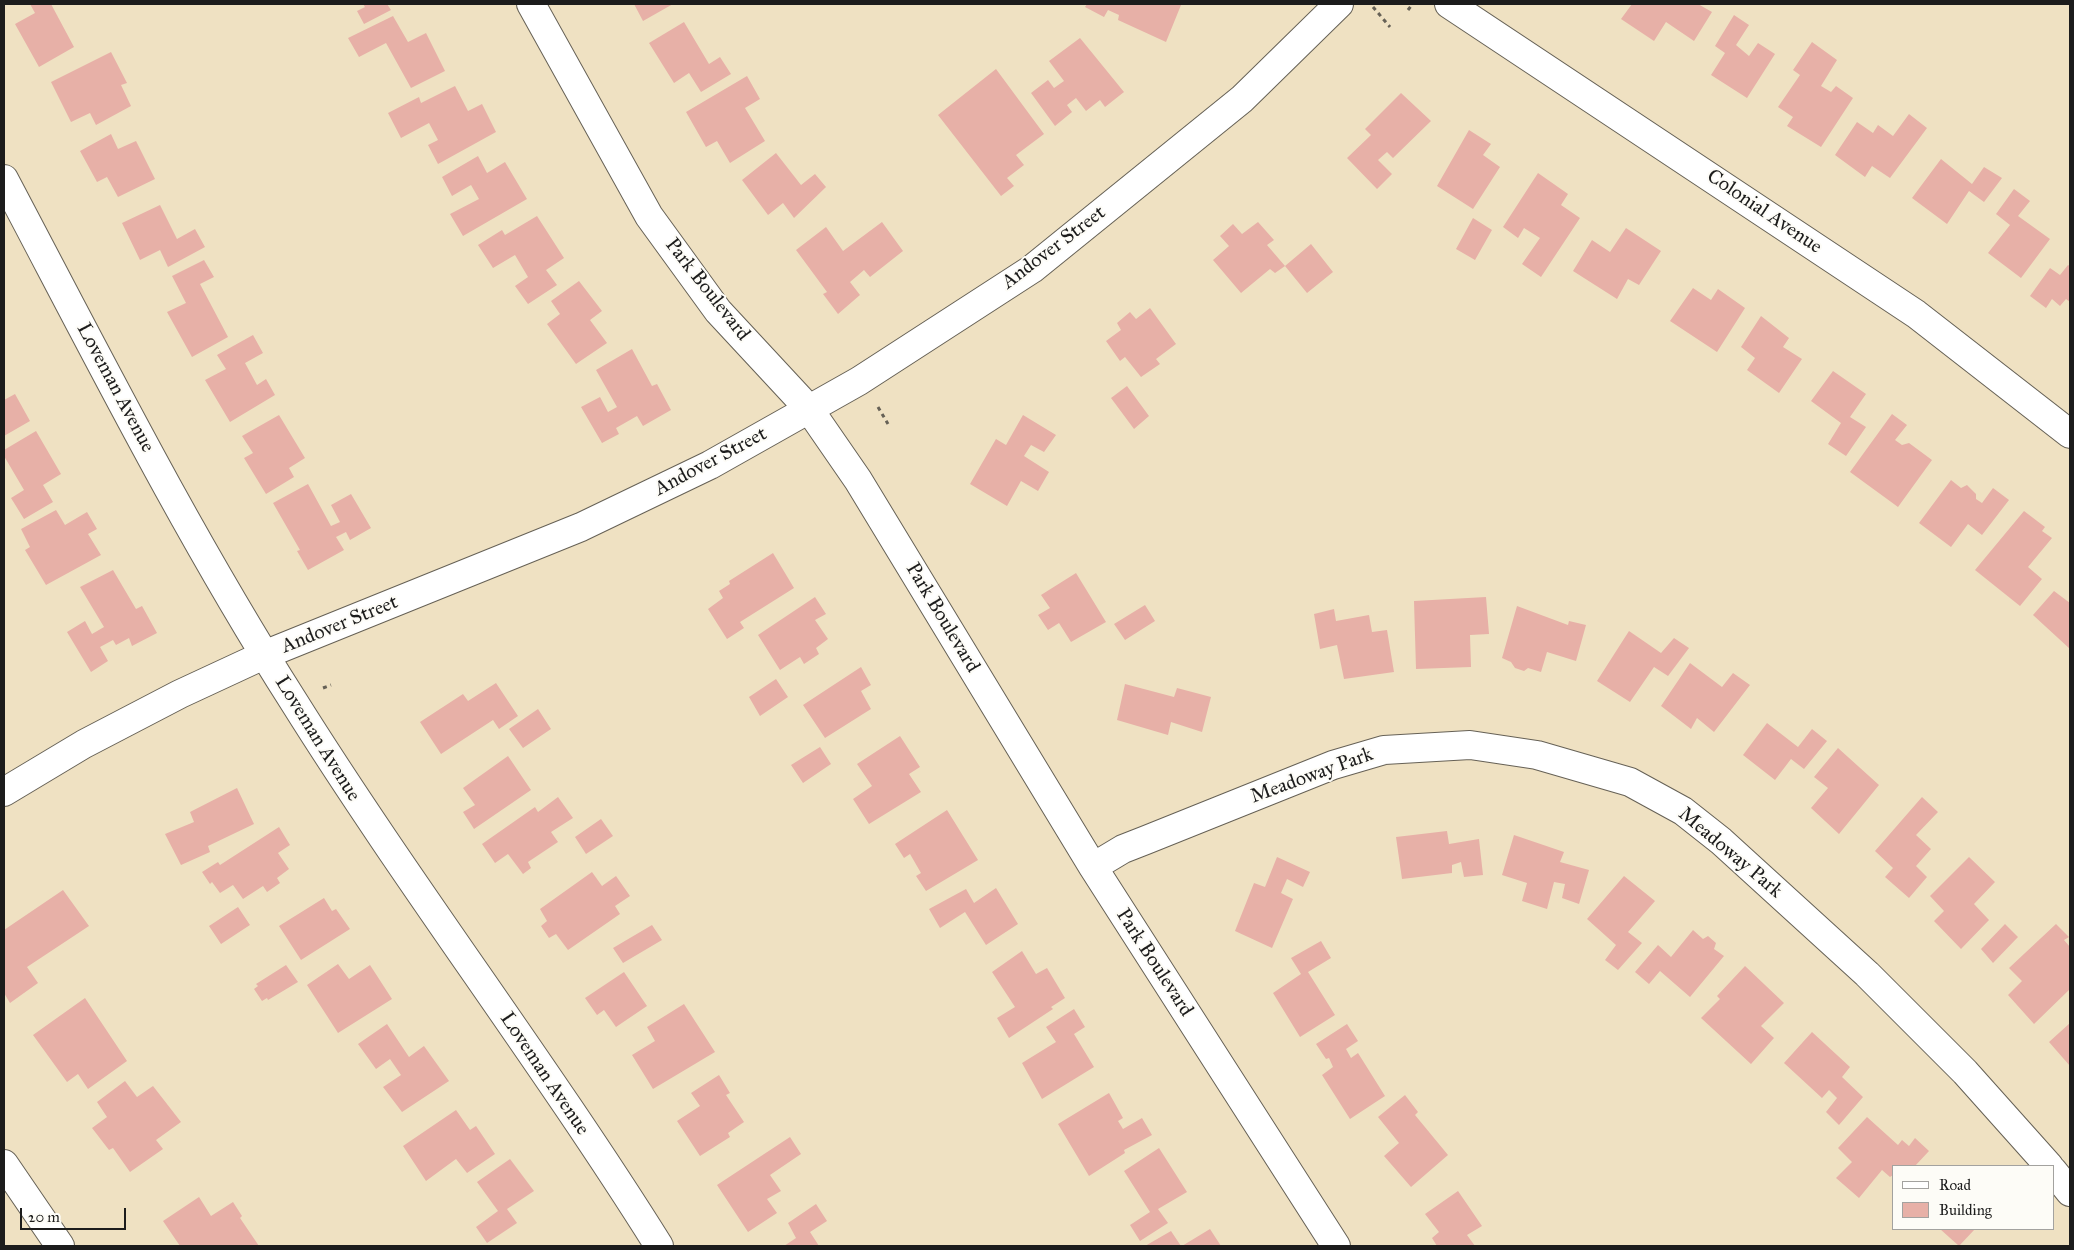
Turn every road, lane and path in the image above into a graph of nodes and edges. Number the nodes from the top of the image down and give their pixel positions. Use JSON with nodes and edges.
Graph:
{"nodes":[{"id":1,"x":531,"y":4,"type":"edge"},
{"id":2,"x":1339,"y":4,"type":"edge"},
{"id":3,"x":1449,"y":4,"type":"edge"},
{"id":4,"x":1411,"y":6,"type":"dead end"},
{"id":5,"x":1372,"y":7,"type":"dead end"},
{"id":6,"x":1408,"y":10,"type":"dead end"},
{"id":7,"x":1390,"y":27,"type":"dead end"},
{"id":8,"x":4,"y":179,"type":"edge"},
{"id":9,"x":876,"y":405,"type":"dead end"},
{"id":10,"x":809,"y":409,"type":"junction"},
{"id":11,"x":888,"y":424,"type":"dead end"},
{"id":12,"x":2070,"y":434,"type":"edge"},
{"id":13,"x":264,"y":655,"type":"junction"},
{"id":14,"x":4,"y":792,"type":"edge"},
{"id":15,"x":1093,"y":867,"type":"junction"},
{"id":16,"x":4,"y":1164,"type":"edge"},
{"id":17,"x":2048,"y":1165,"type":"edge"},
{"id":18,"x":2054,"y":1171,"type":"edge"},
{"id":19,"x":2070,"y":1192,"type":"edge"},
{"id":20,"x":60,"y":1246,"type":"edge"},
{"id":21,"x":659,"y":1246,"type":"edge"},
{"id":22,"x":1336,"y":1246,"type":"edge"}],
"edges":[{"from":1,"to":10,"type":"street","name":"Park Boulevard"},
{"from":2,"to":10,"type":"street","name":"Andover Street"},
{"from":3,"to":12,"type":"street","name":"Colonial Avenue"},
{"from":4,"to":6,"type":"path"},
{"from":5,"to":7,"type":"path"},
{"from":8,"to":13,"type":"street","name":"Loveman Avenue"},
{"from":9,"to":11,"type":"path"},
{"from":10,"to":13,"type":"street","name":"Andover Street"},
{"from":10,"to":15,"type":"street","name":"Park Boulevard"},
{"from":13,"to":14,"type":"street","name":"Andover Street"},
{"from":13,"to":21,"type":"street","name":"Loveman Avenue"},
{"from":15,"to":17,"type":"street","name":"Meadoway Park"},
{"from":15,"to":22,"type":"street","name":"Park Boulevard"},
{"from":16,"to":20,"type":"street"},
{"from":18,"to":19,"type":"street"}]}
